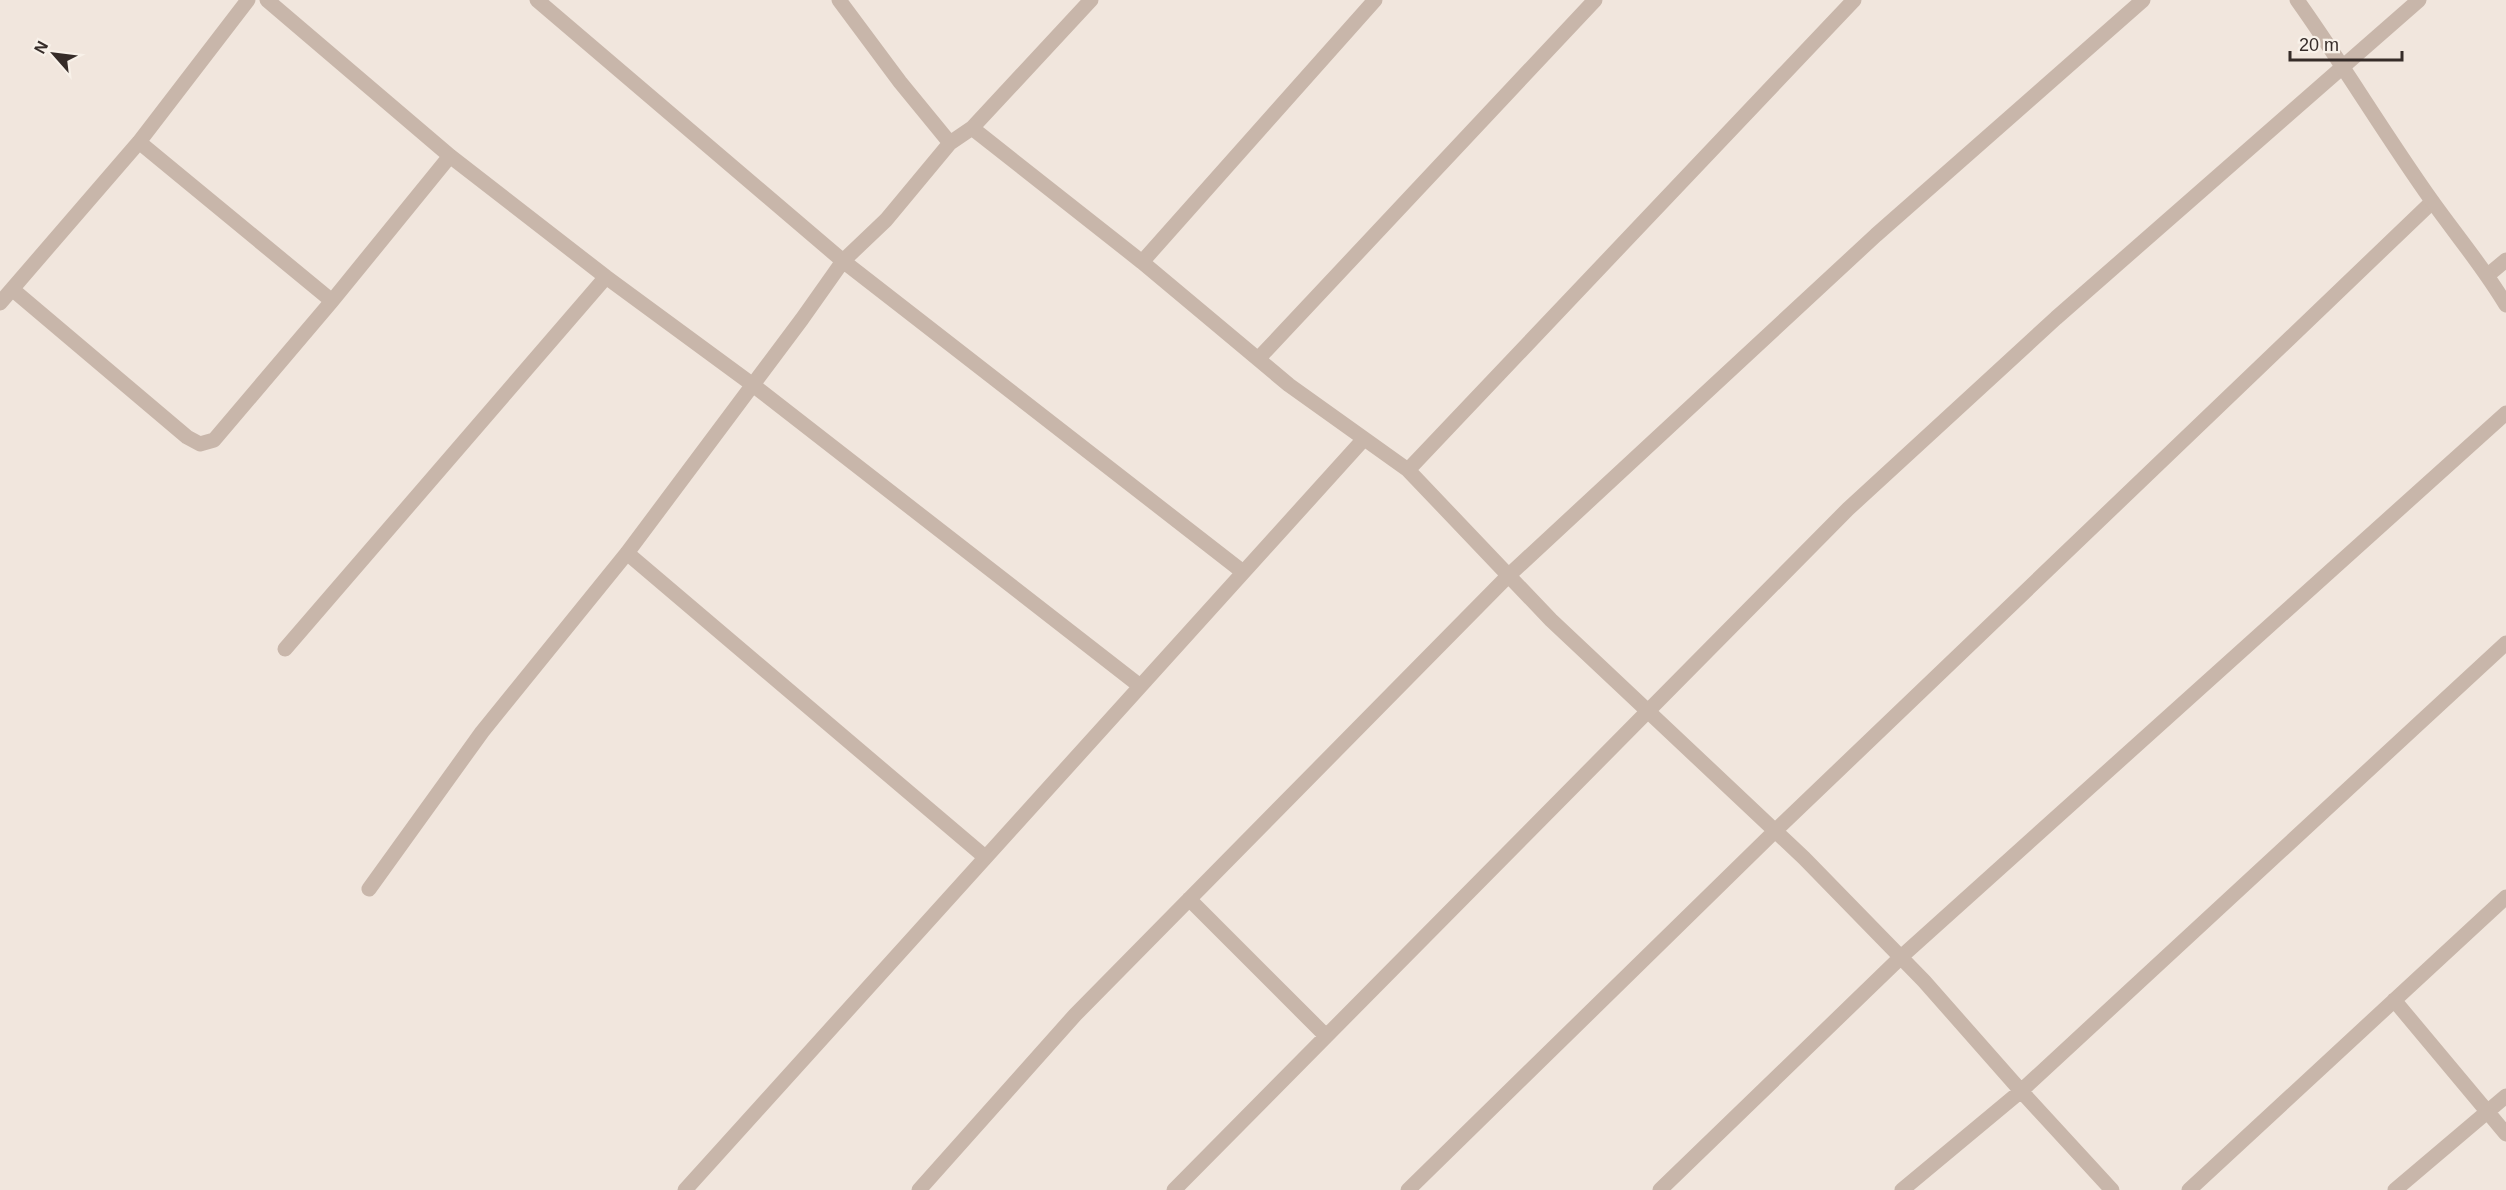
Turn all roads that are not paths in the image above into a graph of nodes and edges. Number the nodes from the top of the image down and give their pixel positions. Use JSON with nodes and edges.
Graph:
{"nodes":[{"id":1,"x":248,"y":0,"type":"edge"},
{"id":2,"x":267,"y":0,"type":"edge"},
{"id":3,"x":537,"y":0,"type":"edge"},
{"id":4,"x":841,"y":0,"type":"edge"},
{"id":5,"x":1090,"y":0,"type":"edge"},
{"id":6,"x":1375,"y":0,"type":"edge"},
{"id":7,"x":1595,"y":0,"type":"edge"},
{"id":8,"x":1854,"y":0,"type":"edge"},
{"id":9,"x":2143,"y":0,"type":"edge"},
{"id":10,"x":2297,"y":0,"type":"edge"},
{"id":11,"x":2418,"y":0,"type":"edge"},
{"id":12,"x":2344,"y":66,"type":"junction"},
{"id":13,"x":972,"y":128,"type":"junction"},
{"id":14,"x":139,"y":142,"type":"junction"},
{"id":15,"x":950,"y":143,"type":"junction"},
{"id":16,"x":450,"y":156,"type":"junction"},
{"id":17,"x":2432,"y":202,"type":"junction"},
{"id":18,"x":2506,"y":260,"type":"edge"},
{"id":19,"x":843,"y":261,"type":"junction"},
{"id":20,"x":1142,"y":262,"type":"junction"},
{"id":21,"x":2488,"y":275,"type":"junction"},
{"id":22,"x":606,"y":277,"type":"junction"},
{"id":23,"x":12,"y":289,"type":"junction"},
{"id":24,"x":332,"y":301,"type":"junction"},
{"id":25,"x":0,"y":303,"type":"edge"},
{"id":26,"x":2506,"y":305,"type":"edge"},
{"id":27,"x":1258,"y":359,"type":"junction"},
{"id":28,"x":753,"y":385,"type":"junction"},
{"id":29,"x":2506,"y":413,"type":"edge"},
{"id":30,"x":1363,"y":440,"type":"junction"},
{"id":31,"x":1408,"y":471,"type":"junction"},
{"id":32,"x":627,"y":553,"type":"junction"},
{"id":33,"x":1243,"y":572,"type":"junction"},
{"id":34,"x":1508,"y":576,"type":"junction"},
{"id":35,"x":2506,"y":643,"type":"edge"},
{"id":36,"x":285,"y":649,"type":"dead end"},
{"id":37,"x":1140,"y":686,"type":"junction"},
{"id":38,"x":1646,"y":711,"type":"junction"},
{"id":39,"x":1775,"y":831,"type":"junction"},
{"id":40,"x":986,"y":857,"type":"junction"},
{"id":41,"x":369,"y":889,"type":"dead end"},
{"id":42,"x":2506,"y":897,"type":"edge"},
{"id":43,"x":1189,"y":899,"type":"junction"},
{"id":44,"x":1901,"y":957,"type":"junction"},
{"id":45,"x":2394,"y":1000,"type":"junction"},
{"id":46,"x":1326,"y":1036,"type":"junction"},
{"id":47,"x":2021,"y":1091,"type":"junction"},
{"id":48,"x":2506,"y":1096,"type":"edge"},
{"id":49,"x":2487,"y":1112,"type":"junction"},
{"id":50,"x":2506,"y":1134,"type":"edge"},
{"id":51,"x":685,"y":1190,"type":"edge"},
{"id":52,"x":919,"y":1190,"type":"edge"},
{"id":53,"x":1174,"y":1190,"type":"edge"},
{"id":54,"x":1408,"y":1190,"type":"edge"},
{"id":55,"x":1660,"y":1190,"type":"edge"},
{"id":56,"x":1902,"y":1190,"type":"edge"},
{"id":57,"x":2112,"y":1190,"type":"edge"},
{"id":58,"x":2189,"y":1190,"type":"edge"},
{"id":59,"x":2395,"y":1190,"type":"edge"}],
"edges":[{"from":1,"to":14,"type":"street"},
{"from":2,"to":16,"type":"street"},
{"from":3,"to":19,"type":"street"},
{"from":4,"to":15,"type":"street"},
{"from":5,"to":13,"type":"street"},
{"from":6,"to":20,"type":"street"},
{"from":7,"to":27,"type":"street"},
{"from":8,"to":31,"type":"street"},
{"from":9,"to":34,"type":"street"},
{"from":10,"to":12,"type":"street"},
{"from":11,"to":12,"type":"street"},
{"from":12,"to":17,"type":"street"},
{"from":12,"to":38,"type":"street"},
{"from":13,"to":15,"type":"street"},
{"from":13,"to":20,"type":"street"},
{"from":14,"to":23,"type":"street"},
{"from":14,"to":24,"type":"street"},
{"from":15,"to":19,"type":"street"},
{"from":16,"to":22,"type":"street"},
{"from":16,"to":24,"type":"street"},
{"from":17,"to":21,"type":"street"},
{"from":17,"to":39,"type":"street"},
{"from":18,"to":21,"type":"street"},
{"from":19,"to":28,"type":"street"},
{"from":19,"to":33,"type":"street"},
{"from":20,"to":27,"type":"street"},
{"from":21,"to":26,"type":"street"},
{"from":22,"to":28,"type":"street"},
{"from":22,"to":36,"type":"street"},
{"from":23,"to":24,"type":"street"},
{"from":23,"to":25,"type":"street"},
{"from":27,"to":30,"type":"street"},
{"from":28,"to":32,"type":"street"},
{"from":28,"to":37,"type":"street"},
{"from":29,"to":44,"type":"street"},
{"from":30,"to":31,"type":"street"},
{"from":30,"to":33,"type":"street"},
{"from":31,"to":34,"type":"street"},
{"from":32,"to":40,"type":"street"},
{"from":32,"to":41,"type":"street"},
{"from":33,"to":37,"type":"street"},
{"from":34,"to":38,"type":"street"},
{"from":34,"to":43,"type":"street"},
{"from":35,"to":47,"type":"street"},
{"from":37,"to":40,"type":"street"},
{"from":38,"to":39,"type":"street"},
{"from":38,"to":46,"type":"street"},
{"from":39,"to":44,"type":"street"},
{"from":39,"to":54,"type":"street"},
{"from":40,"to":51,"type":"street"},
{"from":42,"to":45,"type":"street"},
{"from":43,"to":46,"type":"street"},
{"from":43,"to":52,"type":"street"},
{"from":44,"to":47,"type":"street"},
{"from":44,"to":55,"type":"street"},
{"from":45,"to":49,"type":"street"},
{"from":45,"to":58,"type":"street"},
{"from":46,"to":53,"type":"street"},
{"from":47,"to":56,"type":"street"},
{"from":47,"to":57,"type":"street"},
{"from":48,"to":49,"type":"street"},
{"from":49,"to":50,"type":"street"},
{"from":49,"to":59,"type":"street"}]}
